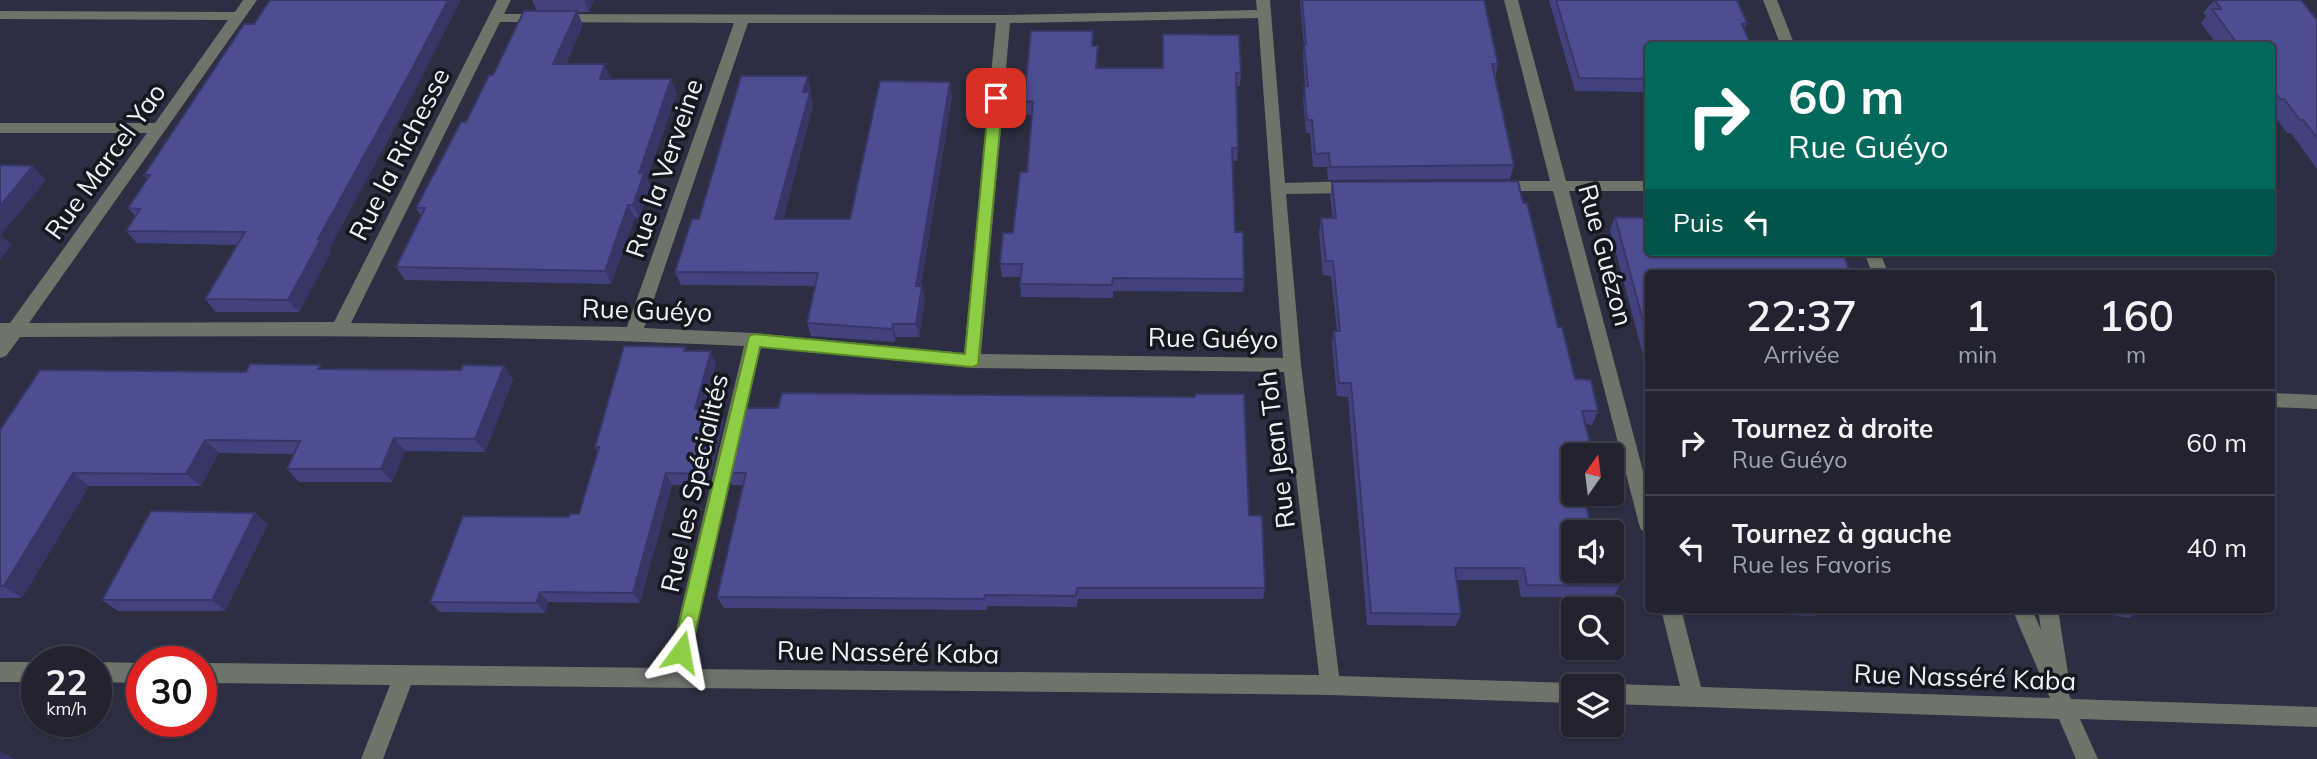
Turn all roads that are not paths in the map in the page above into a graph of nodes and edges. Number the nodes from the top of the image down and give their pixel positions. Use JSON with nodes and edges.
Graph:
{"nodes":[{"id":1,"x":250,"y":0,"type":"edge"},
{"id":2,"x":504,"y":0,"type":"edge"},
{"id":3,"x":1511,"y":0,"type":"edge"},
{"id":4,"x":1770,"y":0,"type":"edge"},
{"id":5,"x":1263,"y":7,"type":"edge"},
{"id":6,"x":0,"y":15,"type":"edge"},
{"id":7,"x":239,"y":16,"type":"junction"},
{"id":8,"x":495,"y":18,"type":"junction"},
{"id":9,"x":742,"y":19,"type":"junction"},
{"id":10,"x":1003,"y":19,"type":"junction"},
{"id":11,"x":1786,"y":42,"type":"edge"},
{"id":12,"x":0,"y":128,"type":"edge"},
{"id":13,"x":159,"y":128,"type":"junction"},
{"id":14,"x":1560,"y":185,"type":"junction"},
{"id":15,"x":1480,"y":186,"type":"edge"},
{"id":16,"x":1645,"y":186,"type":"edge"},
{"id":17,"x":1372,"y":187,"type":"edge"},
{"id":18,"x":1278,"y":188,"type":"junction"},
{"id":19,"x":339,"y":329,"type":"junction"},
{"id":20,"x":7,"y":330,"type":"edge"},
{"id":21,"x":633,"y":334,"type":"junction"},
{"id":22,"x":754,"y":340,"type":"junction"},
{"id":23,"x":0,"y":351,"type":"edge"},
{"id":24,"x":972,"y":361,"type":"junction"},
{"id":25,"x":1292,"y":365,"type":"junction"},
{"id":26,"x":2275,"y":400,"type":"edge"},
{"id":27,"x":2317,"y":402,"type":"edge"},
{"id":28,"x":1645,"y":512,"type":"edge"},
{"id":29,"x":1672,"y":613,"type":"edge"},
{"id":30,"x":2024,"y":613,"type":"edge"},
{"id":31,"x":2049,"y":613,"type":"edge"},
{"id":32,"x":0,"y":671,"type":"edge"},
{"id":33,"x":21,"y":672,"type":"edge"},
{"id":34,"x":217,"y":673,"type":"edge"},
{"id":35,"x":404,"y":675,"type":"junction"},
{"id":36,"x":675,"y":678,"type":"junction"},
{"id":37,"x":1330,"y":685,"type":"junction"},
{"id":38,"x":1561,"y":693,"type":"edge"},
{"id":39,"x":1624,"y":694,"type":"edge"},
{"id":40,"x":1693,"y":696,"type":"junction"},
{"id":41,"x":2063,"y":708,"type":"junction"},
{"id":42,"x":2317,"y":717,"type":"edge"},
{"id":43,"x":372,"y":759,"type":"edge"},
{"id":44,"x":2087,"y":759,"type":"edge"}],
"edges":[{"from":1,"to":7,"type":"street","name":"Rue Marcel Yao"},
{"from":2,"to":8,"type":"street","name":"Rue la Richesse"},
{"from":3,"to":14,"type":"street","name":"Rue Guézon"},
{"from":4,"to":11,"type":"street"},
{"from":5,"to":10,"type":"street"},
{"from":5,"to":18,"type":"street","name":"Rue Jean Toh"},
{"from":6,"to":7,"type":"street"},
{"from":7,"to":13,"type":"street","name":"Rue Marcel Yao"},
{"from":8,"to":9,"type":"street"},
{"from":8,"to":19,"type":"street","name":"Rue la Richesse"},
{"from":9,"to":10,"type":"street"},
{"from":9,"to":21,"type":"street","name":"Rue la Verveine"},
{"from":10,"to":24,"type":"street"},
{"from":12,"to":13,"type":"street"},
{"from":13,"to":20,"type":"street","name":"Rue Marcel Yao"},
{"from":14,"to":15,"type":"street"},
{"from":14,"to":16,"type":"street"},
{"from":14,"to":28,"type":"street","name":"Rue Guézon"},
{"from":17,"to":18,"type":"street"},
{"from":18,"to":25,"type":"street","name":"Rue Jean Toh"},
{"from":19,"to":20,"type":"street","name":"Rue Guéyo"},
{"from":19,"to":21,"type":"street","name":"Rue Guéyo"},
{"from":20,"to":23,"type":"street","name":"Rue Marcel Yao"},
{"from":21,"to":22,"type":"street","name":"Rue Guéyo"},
{"from":22,"to":24,"type":"street","name":"Rue Guéyo"},
{"from":22,"to":36,"type":"street","name":"Rue les Spécialités"},
{"from":24,"to":25,"type":"street","name":"Rue Guéyo"},
{"from":25,"to":37,"type":"street","name":"Rue Jean Toh"},
{"from":26,"to":27,"type":"street"},
{"from":29,"to":40,"type":"street"},
{"from":30,"to":41,"type":"street"},
{"from":31,"to":41,"type":"street"},
{"from":32,"to":33,"type":"street"},
{"from":34,"to":35,"type":"street","name":"Rue Nasséré Kaba"},
{"from":35,"to":36,"type":"street","name":"Rue Nasséré Kaba"},
{"from":35,"to":43,"type":"street"},
{"from":36,"to":37,"type":"street","name":"Rue Nasséré Kaba"},
{"from":37,"to":38,"type":"street","name":"Rue Nasséré Kaba"},
{"from":39,"to":40,"type":"street","name":"Rue Nasséré Kaba"},
{"from":40,"to":41,"type":"street","name":"Rue Nasséré Kaba"},
{"from":41,"to":42,"type":"street","name":"Rue Nasséré Kaba"},
{"from":41,"to":44,"type":"street"}]}
